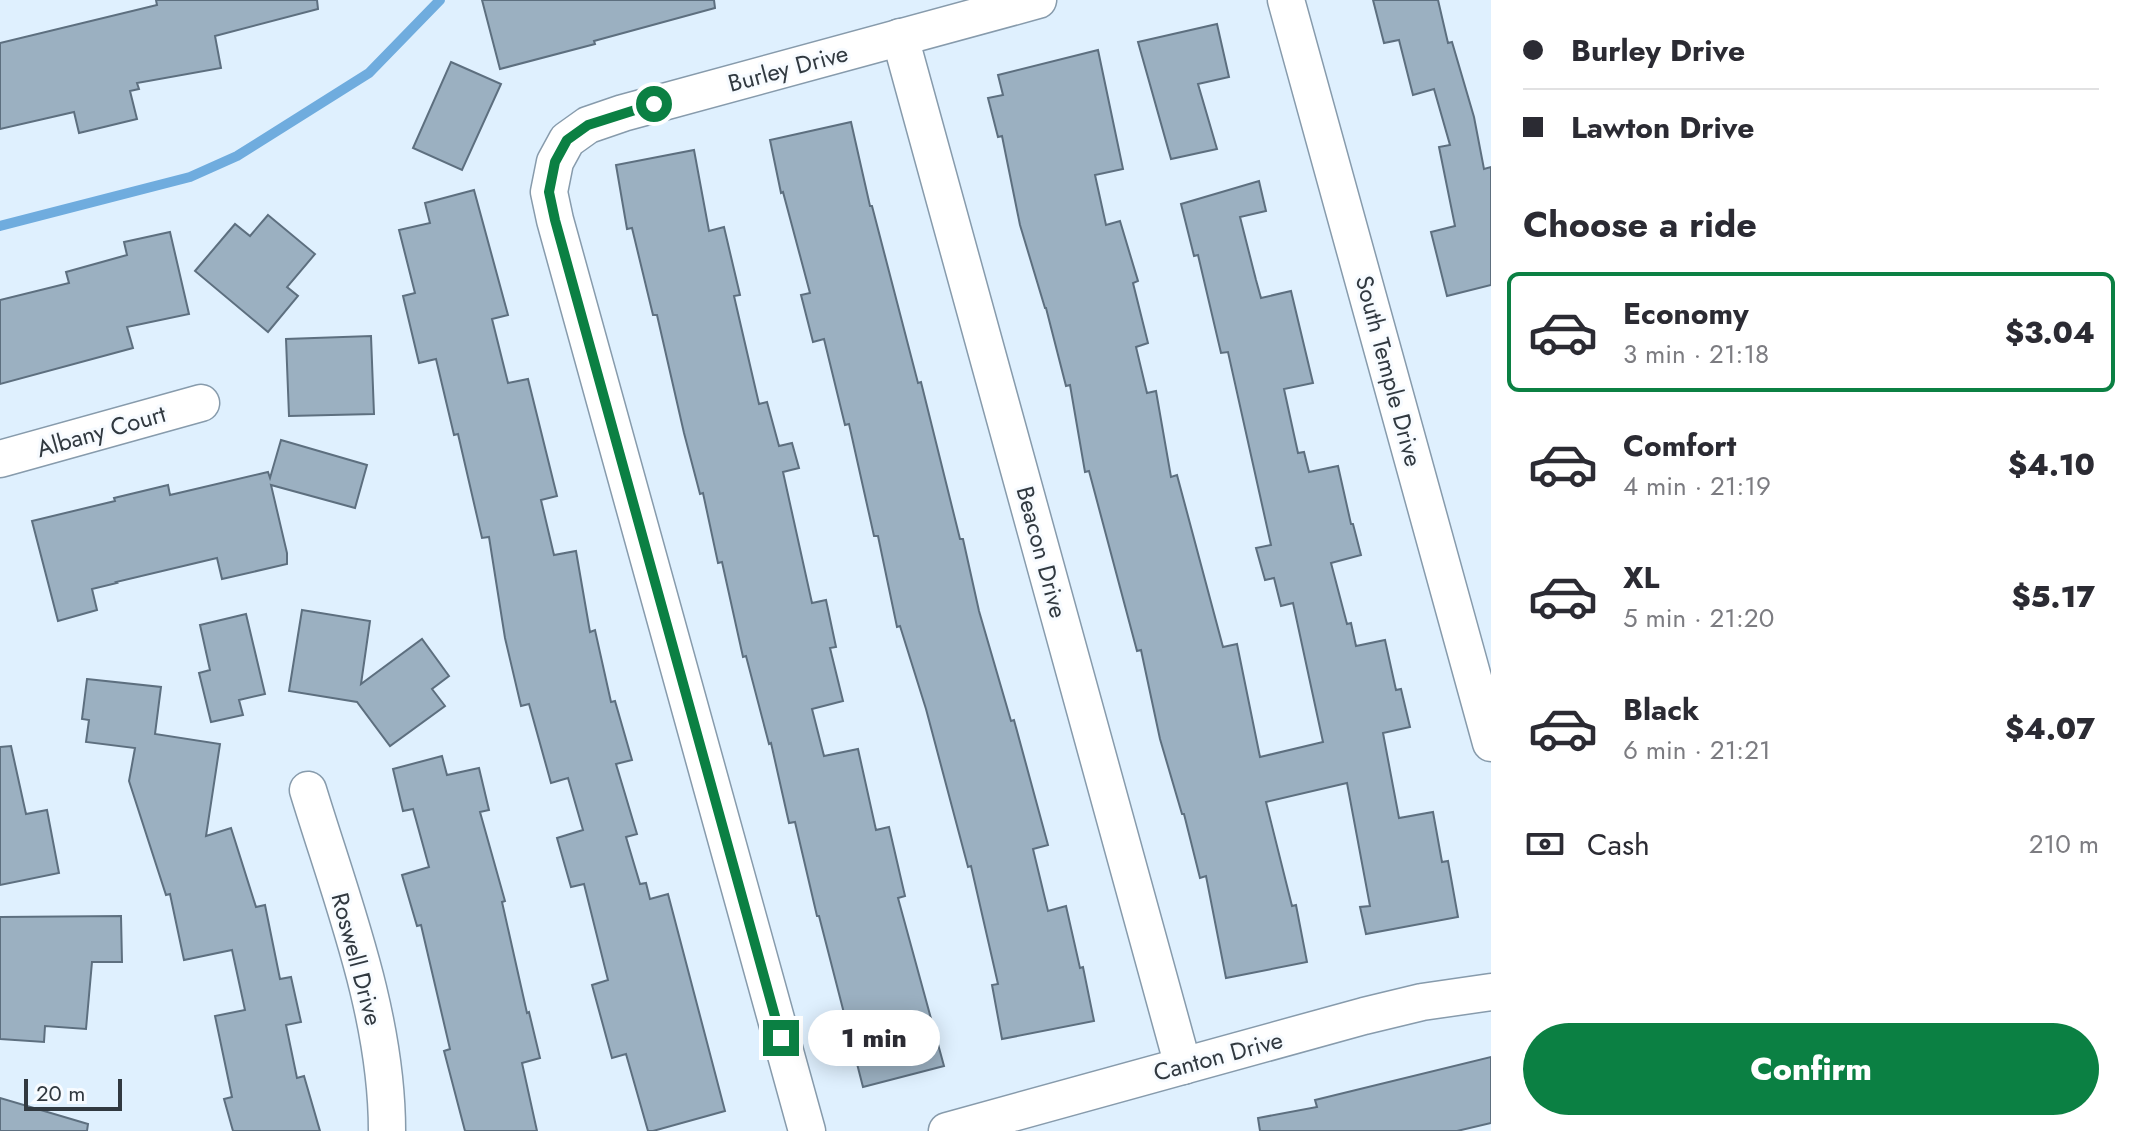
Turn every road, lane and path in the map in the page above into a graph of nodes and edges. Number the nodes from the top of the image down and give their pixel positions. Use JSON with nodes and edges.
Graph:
{"nodes":[{"id":1,"x":1038,"y":0,"type":"edge"},
{"id":2,"x":1286,"y":0,"type":"edge"},
{"id":3,"x":900,"y":37,"type":"junction"},
{"id":4,"x":201,"y":403,"type":"dead end"},
{"id":5,"x":0,"y":459,"type":"edge"},
{"id":6,"x":1491,"y":743,"type":"edge"},
{"id":7,"x":308,"y":790,"type":"dead end"},
{"id":8,"x":1491,"y":992,"type":"edge"},
{"id":9,"x":1183,"y":1066,"type":"junction"},
{"id":10,"x":387,"y":1131,"type":"edge"},
{"id":11,"x":807,"y":1131,"type":"edge"},
{"id":12,"x":947,"y":1131,"type":"edge"}],
"edges":[{"from":1,"to":3,"type":"street","name":"Burley Drive"},
{"from":2,"to":6,"type":"street","name":"South Temple Drive"},
{"from":3,"to":9,"type":"street","name":"Beacon Drive"},
{"from":3,"to":11,"type":"street","name":"Burley Drive"},
{"from":4,"to":5,"type":"street","name":"Albany Court"},
{"from":7,"to":10,"type":"street","name":"Roswell Drive"},
{"from":8,"to":9,"type":"street","name":"Canton Drive"},
{"from":9,"to":12,"type":"street","name":"Canton Drive"}]}
